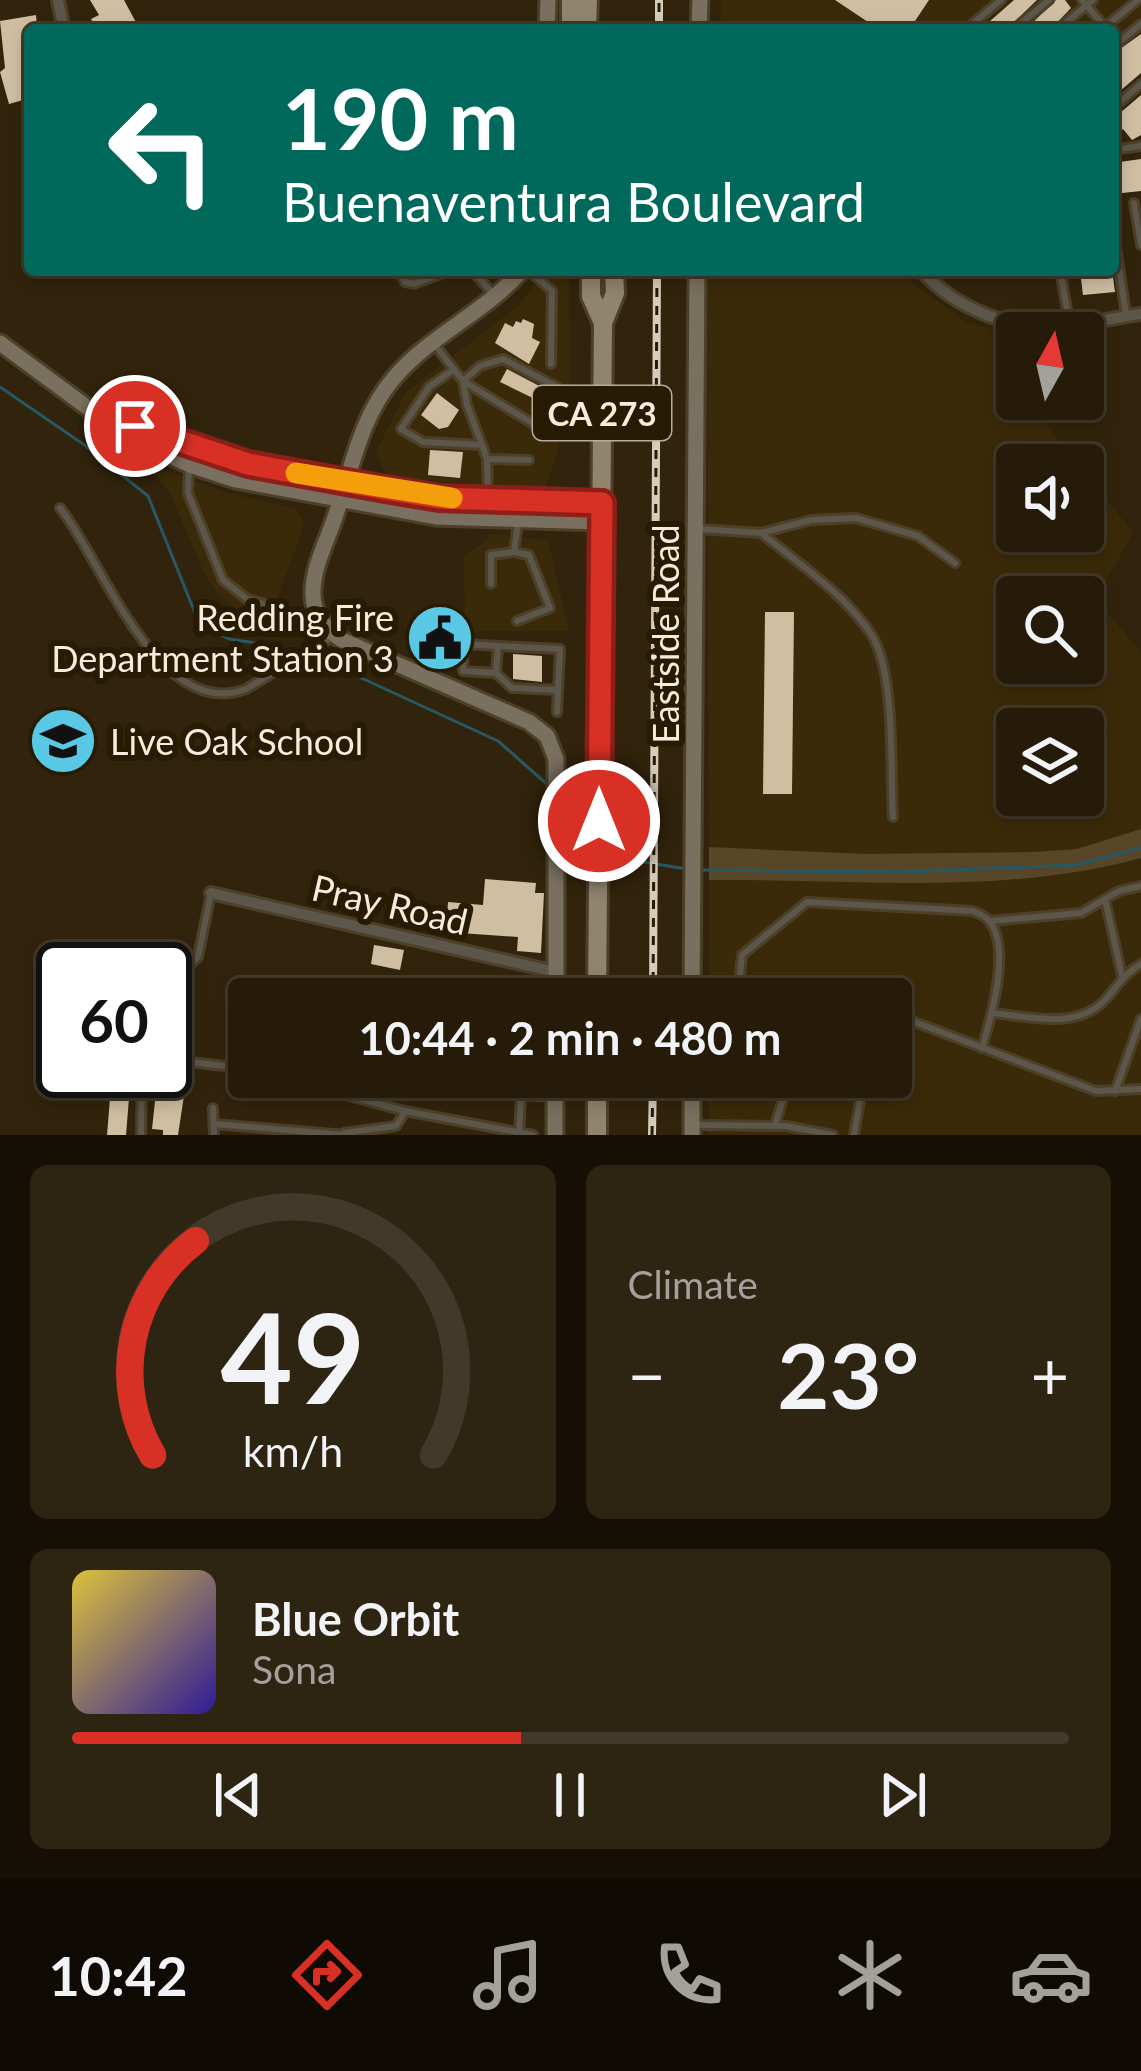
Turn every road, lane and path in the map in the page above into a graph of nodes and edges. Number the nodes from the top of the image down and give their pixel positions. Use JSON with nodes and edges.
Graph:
{"nodes":[{"id":1,"x":1001,"y":0,"type":"edge"},
{"id":2,"x":1049,"y":0,"type":"edge"},
{"id":3,"x":1138,"y":0,"type":"edge"},
{"id":4,"x":1087,"y":2,"type":"edge"},
{"id":5,"x":972,"y":24,"type":"edge"},
{"id":6,"x":1020,"y":24,"type":"edge"},
{"id":7,"x":1063,"y":24,"type":"edge"},
{"id":8,"x":1108,"y":24,"type":"edge"},
{"id":9,"x":1134,"y":203,"type":"dead end"},
{"id":10,"x":1141,"y":245,"type":"edge"},
{"id":11,"x":1119,"y":268,"type":"edge"},
{"id":12,"x":402,"y":276,"type":"edge"},
{"id":13,"x":435,"y":276,"type":"edge"},
{"id":14,"x":477,"y":276,"type":"edge"},
{"id":15,"x":519,"y":276,"type":"edge"},
{"id":16,"x":533,"y":276,"type":"edge"},
{"id":17,"x":591,"y":276,"type":"edge"},
{"id":18,"x":614,"y":276,"type":"edge"},
{"id":19,"x":697,"y":276,"type":"edge"},
{"id":20,"x":927,"y":276,"type":"edge"},
{"id":21,"x":1061,"y":276,"type":"edge"},
{"id":22,"x":496,"y":298,"type":"junction"},
{"id":23,"x":1068,"y":312,"type":"edge"},
{"id":24,"x":1141,"y":314,"type":"edge"},
{"id":25,"x":1126,"y":315,"type":"junction"},
{"id":26,"x":996,"y":317,"type":"edge"},
{"id":27,"x":1104,"y":319,"type":"edge"},
{"id":28,"x":603,"y":323,"type":"junction"},
{"id":29,"x":0,"y":344,"type":"edge"},
{"id":30,"x":434,"y":344,"type":"junction"},
{"id":31,"x":551,"y":364,"type":"dead end"},
{"id":32,"x":454,"y":369,"type":"junction"},
{"id":33,"x":463,"y":381,"type":"junction"},
{"id":34,"x":75,"y":397,"type":"junction"},
{"id":35,"x":482,"y":445,"type":"junction"},
{"id":36,"x":487,"y":460,"type":"junction"},
{"id":37,"x":529,"y":460,"type":"dead end"},
{"id":38,"x":190,"y":465,"type":"junction"},
{"id":39,"x":346,"y":482,"type":"junction"},
{"id":40,"x":488,"y":499,"type":"junction"},
{"id":41,"x":341,"y":500,"type":"junction"},
{"id":42,"x":61,"y":508,"type":"dead end"},
{"id":43,"x":601,"y":513,"type":"junction"},
{"id":44,"x":519,"y":519,"type":"junction"},
{"id":45,"x":696,"y":529,"type":"junction"},
{"id":46,"x":761,"y":532,"type":"junction"},
{"id":47,"x":514,"y":552,"type":"junction"},
{"id":48,"x":956,"y":563,"type":"dead end"},
{"id":49,"x":491,"y":584,"type":"dead end"},
{"id":50,"x":517,"y":620,"type":"dead end"},
{"id":51,"x":322,"y":621,"type":"junction"},
{"id":52,"x":335,"y":635,"type":"junction"},
{"id":53,"x":498,"y":646,"type":"junction"},
{"id":54,"x":496,"y":674,"type":"junction"},
{"id":55,"x":559,"y":690,"type":"junction"},
{"id":56,"x":557,"y":712,"type":"dead end"},
{"id":57,"x":893,"y":817,"type":"dead end"},
{"id":58,"x":1141,"y":886,"type":"edge"},
{"id":59,"x":211,"y":893,"type":"joint"},
{"id":60,"x":1106,"y":898,"type":"junction"},
{"id":61,"x":990,"y":921,"type":"junction"},
{"id":62,"x":192,"y":963,"type":"edge"},
{"id":63,"x":1141,"y":964,"type":"edge"},
{"id":64,"x":556,"y":972,"type":"junction"},
{"id":65,"x":1122,"y":976,"type":"junction"},
{"id":66,"x":556,"y":978,"type":"edge"},
{"id":67,"x":597,"y":978,"type":"edge"},
{"id":68,"x":692,"y":978,"type":"edge"},
{"id":69,"x":740,"y":978,"type":"edge"},
{"id":70,"x":993,"y":1013,"type":"junction"},
{"id":71,"x":1141,"y":1019,"type":"edge"},
{"id":72,"x":912,"y":1021,"type":"edge"},
{"id":73,"x":982,"y":1048,"type":"junction"},
{"id":74,"x":192,"y":1062,"type":"edge"},
{"id":75,"x":228,"y":1066,"type":"edge"},
{"id":76,"x":1141,"y":1089,"type":"edge"},
{"id":77,"x":1115,"y":1091,"type":"junction"},
{"id":78,"x":142,"y":1098,"type":"edge"},
{"id":79,"x":357,"y":1098,"type":"edge"},
{"id":80,"x":521,"y":1098,"type":"edge"},
{"id":81,"x":555,"y":1098,"type":"edge"},
{"id":82,"x":597,"y":1098,"type":"edge"},
{"id":83,"x":692,"y":1098,"type":"edge"},
{"id":84,"x":784,"y":1098,"type":"edge"},
{"id":85,"x":860,"y":1098,"type":"edge"},
{"id":86,"x":213,"y":1108,"type":"dead end"},
{"id":87,"x":405,"y":1111,"type":"junction"},
{"id":88,"x":214,"y":1124,"type":"junction"},
{"id":89,"x":775,"y":1126,"type":"junction"},
{"id":90,"x":395,"y":1130,"type":"edge"},
{"id":91,"x":692,"y":1130,"type":"edge"},
{"id":92,"x":344,"y":1134,"type":"edge"},
{"id":93,"x":519,"y":1134,"type":"edge"},
{"id":94,"x":141,"y":1135,"type":"edge"},
{"id":95,"x":214,"y":1135,"type":"edge"},
{"id":96,"x":533,"y":1135,"type":"edge"},
{"id":97,"x":555,"y":1135,"type":"edge"},
{"id":98,"x":597,"y":1135,"type":"edge"},
{"id":99,"x":833,"y":1135,"type":"edge"},
{"id":100,"x":854,"y":1135,"type":"edge"}],
"edges":[{"from":1,"to":5,"type":"lane"},
{"from":2,"to":6,"type":"lane"},
{"from":3,"to":8,"type":"lane"},
{"from":4,"to":7,"type":"lane"},
{"from":9,"to":10,"type":"lane"},
{"from":11,"to":25,"type":"lane"},
{"from":12,"to":13,"type":"lane"},
{"from":14,"to":22,"type":"lane"},
{"from":15,"to":22,"type":"main road"},
{"from":16,"to":31,"type":"lane"},
{"from":17,"to":28,"type":"main road","number":"CA 273"},
{"from":18,"to":28,"type":"main road","number":"CA 273"},
{"from":19,"to":45,"type":"main road","name":"Eastside Road"},
{"from":20,"to":26,"type":"street"},
{"from":21,"to":23,"type":"lane"},
{"from":22,"to":30,"type":"main road"},
{"from":24,"to":25,"type":"street"},
{"from":25,"to":27,"type":"street"},
{"from":28,"to":43,"type":"main road","number":"CA 273"},
{"from":29,"to":34,"type":"main road"},
{"from":30,"to":32,"type":"lane"},
{"from":30,"to":39,"type":"main road"},
{"from":32,"to":33,"type":"lane"},
{"from":32,"to":35,"type":"lane"},
{"from":33,"to":33,"type":"lane"},
{"from":33,"to":35,"type":"lane"},
{"from":34,"to":38,"type":"main road"},
{"from":34,"to":39,"type":"main road"},
{"from":35,"to":36,"type":"lane"},
{"from":36,"to":37,"type":"lane"},
{"from":36,"to":40,"type":"lane"},
{"from":38,"to":41,"type":"main road"},
{"from":38,"to":51,"type":"lane"},
{"from":39,"to":40,"type":"main road"},
{"from":39,"to":41,"type":"main road"},
{"from":40,"to":43,"type":"main road"},
{"from":41,"to":44,"type":"main road"},
{"from":41,"to":51,"type":"main road"},
{"from":42,"to":52,"type":"lane"},
{"from":43,"to":44,"type":"main road"},
{"from":43,"to":67,"type":"main road","number":"CA 273"},
{"from":44,"to":47,"type":"lane"},
{"from":45,"to":46,"type":"lane"},
{"from":45,"to":68,"type":"main road","name":"Eastside Road"},
{"from":46,"to":48,"type":"lane"},
{"from":46,"to":57,"type":"lane"},
{"from":47,"to":49,"type":"lane"},
{"from":47,"to":50,"type":"lane"},
{"from":51,"to":52,"type":"main road"},
{"from":52,"to":64,"type":"main road"},
{"from":53,"to":54,"type":"lane"},
{"from":53,"to":54,"type":"lane"},
{"from":53,"to":55,"type":"lane"},
{"from":54,"to":55,"type":"lane"},
{"from":55,"to":56,"type":"lane"},
{"from":58,"to":60,"type":"lane"},
{"from":59,"to":62,"type":"lane"},
{"from":59,"to":64,"type":"street","name":"Pray Road"},
{"from":60,"to":61,"type":"lane"},
{"from":60,"to":65,"type":"lane"},
{"from":61,"to":69,"type":"lane"},
{"from":61,"to":70,"type":"lane"},
{"from":63,"to":65,"type":"lane"},
{"from":64,"to":66,"type":"main road"},
{"from":65,"to":70,"type":"lane"},
{"from":70,"to":73,"type":"lane"},
{"from":71,"to":77,"type":"lane"},
{"from":72,"to":73,"type":"lane"},
{"from":73,"to":77,"type":"lane"},
{"from":74,"to":75,"type":"lane"},
{"from":76,"to":77,"type":"lane"},
{"from":78,"to":94,"type":"lane"},
{"from":79,"to":87,"type":"lane"},
{"from":80,"to":93,"type":"lane"},
{"from":81,"to":97,"type":"main road"},
{"from":82,"to":98,"type":"main road"},
{"from":83,"to":91,"type":"main road"},
{"from":84,"to":89,"type":"lane"},
{"from":85,"to":100,"type":"lane"},
{"from":86,"to":88,"type":"lane"},
{"from":87,"to":90,"type":"lane"},
{"from":87,"to":93,"type":"lane"},
{"from":88,"to":92,"type":"lane"},
{"from":88,"to":95,"type":"lane"},
{"from":89,"to":91,"type":"lane"},
{"from":89,"to":99,"type":"lane"},
{"from":90,"to":92,"type":"lane"},
{"from":93,"to":96,"type":"lane"}]}
